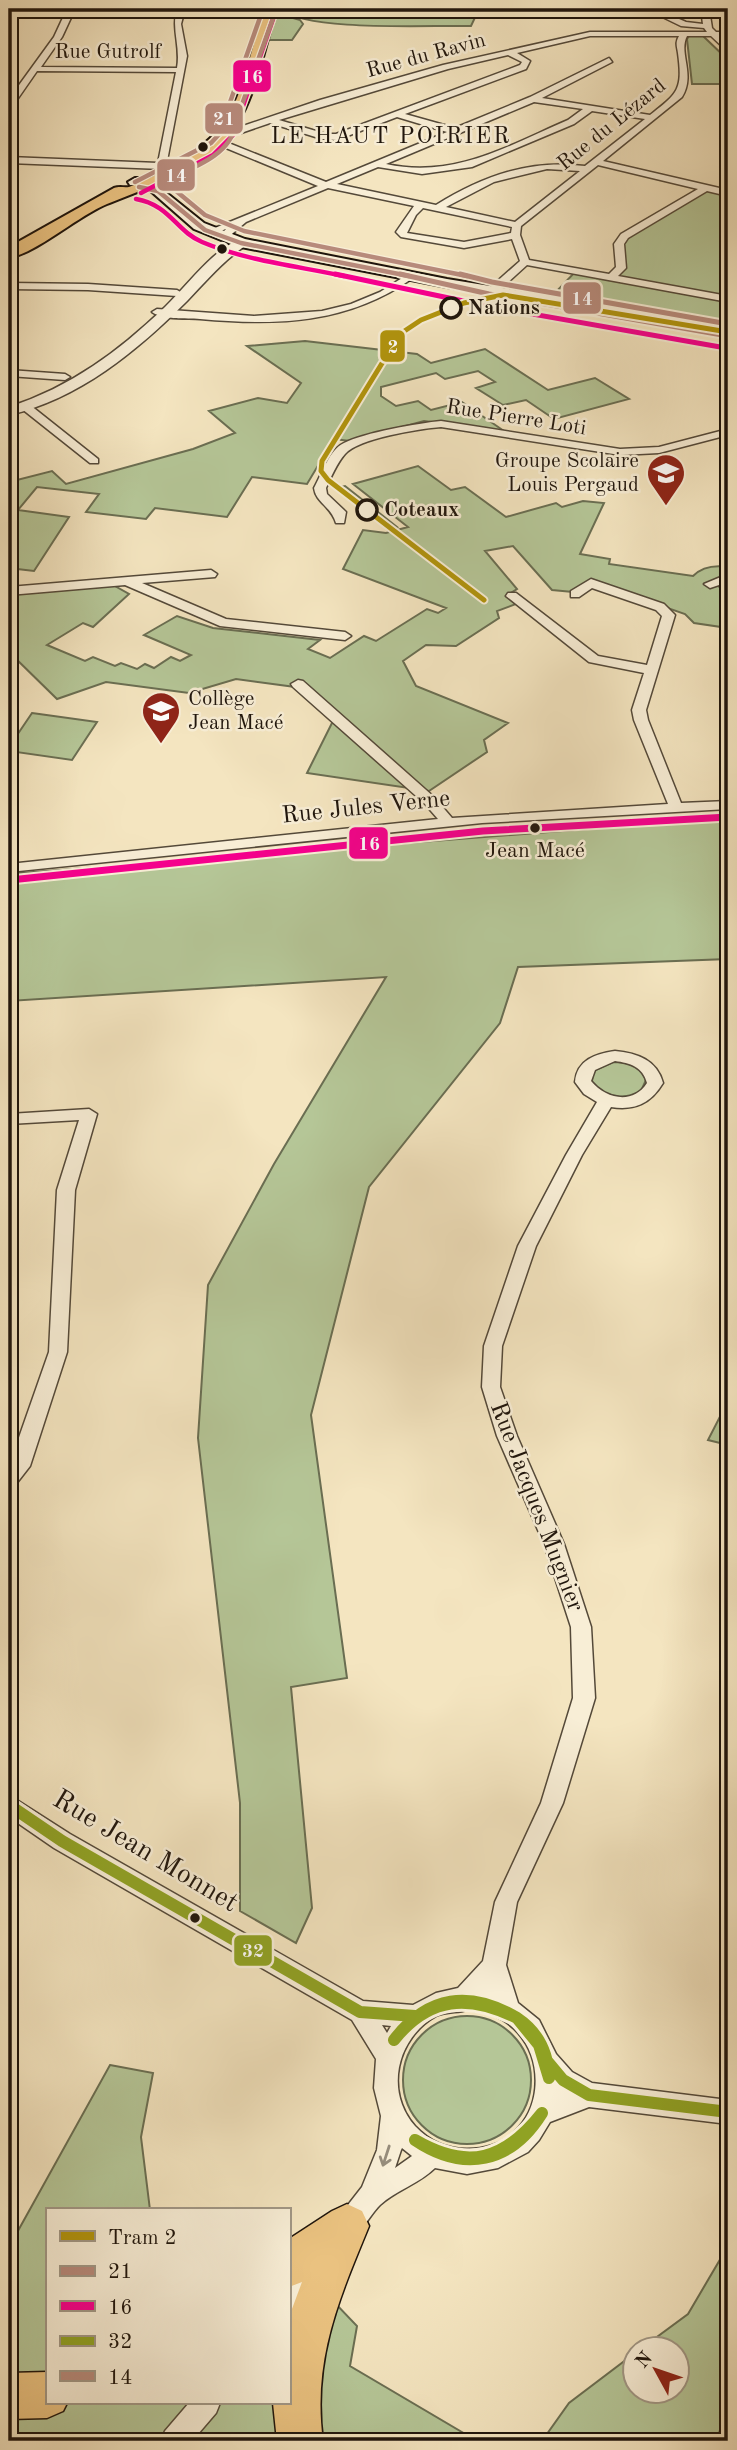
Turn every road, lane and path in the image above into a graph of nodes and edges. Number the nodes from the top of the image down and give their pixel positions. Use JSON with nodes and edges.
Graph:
{"nodes":[{"id":1,"x":71,"y":9,"type":"edge"},
{"id":2,"x":181,"y":9,"type":"edge"},
{"id":3,"x":263,"y":9,"type":"edge"},
{"id":4,"x":271,"y":9,"type":"edge"},
{"id":5,"x":650,"y":9,"type":"edge"},
{"id":6,"x":705,"y":9,"type":"edge"},
{"id":7,"x":710,"y":30,"type":"junction"},
{"id":8,"x":728,"y":34,"type":"edge"},
{"id":9,"x":685,"y":35,"type":"junction"},
{"id":10,"x":728,"y":50,"type":"edge"},
{"id":11,"x":510,"y":53,"type":"junction"},
{"id":12,"x":609,"y":60,"type":"dead end"},
{"id":13,"x":36,"y":69,"type":"junction"},
{"id":14,"x":180,"y":70,"type":"junction"},
{"id":15,"x":533,"y":99,"type":"junction"},
{"id":16,"x":9,"y":105,"type":"edge"},
{"id":17,"x":590,"y":108,"type":"junction"},
{"id":18,"x":394,"y":114,"type":"junction"},
{"id":19,"x":653,"y":118,"type":"junction"},
{"id":20,"x":270,"y":120,"type":"junction"},
{"id":21,"x":224,"y":130,"type":"junction"},
{"id":22,"x":454,"y":131,"type":"junction"},
{"id":23,"x":211,"y":143,"type":"junction"},
{"id":24,"x":9,"y":160,"type":"edge"},
{"id":25,"x":170,"y":161,"type":"junction"},
{"id":26,"x":597,"y":162,"type":"junction"},
{"id":27,"x":376,"y":164,"type":"junction"},
{"id":28,"x":587,"y":169,"type":"junction"},
{"id":29,"x":145,"y":185,"type":"junction"},
{"id":30,"x":325,"y":185,"type":"junction"},
{"id":31,"x":705,"y":188,"type":"junction"},
{"id":32,"x":728,"y":193,"type":"edge"},
{"id":33,"x":421,"y":205,"type":"junction"},
{"id":34,"x":438,"y":208,"type":"junction"},
{"id":35,"x":516,"y":230,"type":"junction"},
{"id":36,"x":227,"y":238,"type":"junction"},
{"id":37,"x":280,"y":252,"type":"junction"},
{"id":38,"x":9,"y":253,"type":"edge"},
{"id":39,"x":218,"y":261,"type":"junction"},
{"id":40,"x":525,"y":262,"type":"junction"},
{"id":41,"x":410,"y":276,"type":"junction"},
{"id":42,"x":611,"y":278,"type":"junction"},
{"id":43,"x":9,"y":286,"type":"edge"},
{"id":44,"x":493,"y":292,"type":"junction"},
{"id":45,"x":177,"y":293,"type":"junction"},
{"id":46,"x":728,"y":299,"type":"edge"},
{"id":47,"x":162,"y":312,"type":"junction"},
{"id":48,"x":728,"y":330,"type":"edge"},
{"id":49,"x":728,"y":336,"type":"edge"},
{"id":50,"x":9,"y":373,"type":"edge"},
{"id":51,"x":70,"y":381,"type":"junction"},
{"id":52,"x":16,"y":407,"type":"edge"},
{"id":53,"x":728,"y":432,"type":"edge"},
{"id":54,"x":93,"y":461,"type":"dead end"},
{"id":55,"x":340,"y":520,"type":"dead end"},
{"id":56,"x":211,"y":575,"type":"dead end"},
{"id":57,"x":728,"y":578,"type":"edge"},
{"id":58,"x":126,"y":581,"type":"junction"},
{"id":59,"x":710,"y":584,"type":"dead end"},
{"id":60,"x":9,"y":592,"type":"edge"},
{"id":61,"x":575,"y":594,"type":"dead end"},
{"id":62,"x":512,"y":596,"type":"dead end"},
{"id":63,"x":345,"y":636,"type":"dead end"},
{"id":64,"x":652,"y":670,"type":"junction"},
{"id":65,"x":298,"y":684,"type":"dead end"},
{"id":66,"x":728,"y":806,"type":"edge"},
{"id":67,"x":676,"y":808,"type":"junction"},
{"id":68,"x":447,"y":823,"type":"junction"},
{"id":69,"x":9,"y":868,"type":"edge"},
{"id":70,"x":607,"y":1100,"type":"dead end"},
{"id":71,"x":9,"y":1119,"type":"edge"},
{"id":72,"x":9,"y":1479,"type":"edge"},
{"id":73,"x":9,"y":1805,"type":"edge"},
{"id":74,"x":494,"y":1965,"type":"junction"},
{"id":75,"x":462,"y":2000,"type":"junction"},
{"id":76,"x":360,"y":2012,"type":"junction"},
{"id":77,"x":510,"y":2013,"type":"junction"},
{"id":78,"x":415,"y":2016,"type":"junction"},
{"id":79,"x":387,"y":2055,"type":"junction"},
{"id":80,"x":548,"y":2062,"type":"junction"},
{"id":81,"x":589,"y":2095,"type":"junction"},
{"id":82,"x":544,"y":2112,"type":"junction"},
{"id":83,"x":728,"y":2112,"type":"edge"},
{"id":84,"x":393,"y":2117,"type":"junction"},
{"id":85,"x":432,"y":2152,"type":"junction"},
{"id":86,"x":360,"y":2210,"type":"junction"},
{"id":87,"x":290,"y":2264,"type":"edge"},
{"id":88,"x":290,"y":2298,"type":"edge"},
{"id":89,"x":46,"y":2395,"type":"edge"},
{"id":90,"x":9,"y":2396,"type":"edge"},
{"id":91,"x":205,"y":2404,"type":"edge"},
{"id":92,"x":175,"y":2441,"type":"edge"},
{"id":93,"x":300,"y":2441,"type":"edge"}],
"edges":[{"from":1,"to":13,"type":"street"},
{"from":2,"to":14,"type":"street"},
{"from":3,"to":21,"type":"main road"},
{"from":4,"to":21,"type":"main road"},
{"from":5,"to":7,"type":"street"},
{"from":6,"to":7,"type":"street"},
{"from":7,"to":8,"type":"street"},
{"from":7,"to":9,"type":"street","name":"Rue du Ravin"},
{"from":7,"to":10,"type":"street"},
{"from":9,"to":11,"type":"street","name":"Rue du Ravin"},
{"from":9,"to":19,"type":"street","name":"Rue du Lézard"},
{"from":11,"to":18,"type":"street"},
{"from":11,"to":20,"type":"street","name":"Rue du Ravin"},
{"from":12,"to":15,"type":"street"},
{"from":13,"to":14,"type":"street","name":"Rue Gutrolf"},
{"from":13,"to":16,"type":"street"},
{"from":14,"to":25,"type":"street"},
{"from":15,"to":17,"type":"street"},
{"from":15,"to":22,"type":"street"},
{"from":17,"to":19,"type":"street"},
{"from":17,"to":27,"type":"street"},
{"from":18,"to":20,"type":"street"},
{"from":18,"to":22,"type":"street"},
{"from":19,"to":26,"type":"street","name":"Rue du Lézard"},
{"from":20,"to":21,"type":"street","name":"Rue du Ravin"},
{"from":21,"to":23,"type":"main road"},
{"from":22,"to":27,"type":"street"},
{"from":23,"to":25,"type":"main road"},
{"from":23,"to":30,"type":"street"},
{"from":24,"to":25,"type":"street"},
{"from":25,"to":29,"type":"main road"},
{"from":26,"to":28,"type":"street","name":"Rue du Lézard"},
{"from":26,"to":31,"type":"street"},
{"from":27,"to":30,"type":"street"},
{"from":28,"to":34,"type":"street"},
{"from":28,"to":35,"type":"street","name":"Rue du Lézard"},
{"from":29,"to":36,"type":"main road"},
{"from":29,"to":38,"type":"main road"},
{"from":30,"to":33,"type":"street"},
{"from":30,"to":36,"type":"street"},
{"from":31,"to":32,"type":"street"},
{"from":31,"to":42,"type":"street"},
{"from":33,"to":34,"type":"street"},
{"from":33,"to":35,"type":"street"},
{"from":34,"to":35,"type":"street"},
{"from":35,"to":40,"type":"street"},
{"from":36,"to":37,"type":"main road"},
{"from":36,"to":39,"type":"street"},
{"from":36,"to":45,"type":"street"},
{"from":37,"to":39,"type":"street"},
{"from":37,"to":41,"type":"main road"},
{"from":39,"to":47,"type":"street"},
{"from":40,"to":42,"type":"street"},
{"from":40,"to":44,"type":"street"},
{"from":41,"to":44,"type":"main road"},
{"from":41,"to":47,"type":"street"},
{"from":42,"to":46,"type":"street"},
{"from":43,"to":45,"type":"street"},
{"from":44,"to":48,"type":"main road"},
{"from":44,"to":49,"type":"main road"},
{"from":45,"to":47,"type":"street"},
{"from":47,"to":51,"type":"street"},
{"from":50,"to":51,"type":"street"},
{"from":51,"to":52,"type":"street"},
{"from":52,"to":54,"type":"street"},
{"from":53,"to":55,"type":"street","name":"Rue Pierre Loti"},
{"from":56,"to":58,"type":"street"},
{"from":57,"to":59,"type":"street"},
{"from":58,"to":60,"type":"street"},
{"from":58,"to":63,"type":"street"},
{"from":61,"to":64,"type":"street"},
{"from":62,"to":64,"type":"street"},
{"from":64,"to":67,"type":"street"},
{"from":65,"to":68,"type":"street"},
{"from":66,"to":67,"type":"street","name":"Rue Jules Verne"},
{"from":67,"to":68,"type":"street","name":"Rue Jules Verne"},
{"from":68,"to":69,"type":"street","name":"Rue Jules Verne"},
{"from":70,"to":74,"type":"street","name":"Rue Jacques Mugnier"},
{"from":71,"to":72,"type":"street"},
{"from":73,"to":76,"type":"street","name":"Rue Jean Monnet"},
{"from":74,"to":75,"type":"street"},
{"from":74,"to":77,"type":"street","name":"Rue Jacques Mugnier"},
{"from":75,"to":77,"type":"street"},
{"from":75,"to":78,"type":"street"},
{"from":76,"to":78,"type":"street","name":"Rue Jean Monnet"},
{"from":76,"to":79,"type":"street","name":"Rue Jean Monnet"},
{"from":77,"to":80,"type":"street"},
{"from":78,"to":79,"type":"street"},
{"from":79,"to":84,"type":"street"},
{"from":80,"to":81,"type":"street"},
{"from":80,"to":82,"type":"street"},
{"from":81,"to":82,"type":"street"},
{"from":81,"to":83,"type":"street"},
{"from":82,"to":85,"type":"street"},
{"from":84,"to":85,"type":"street"},
{"from":84,"to":86,"type":"street","one_way":true},
{"from":85,"to":86,"type":"street"},
{"from":86,"to":87,"type":"highway"},
{"from":86,"to":88,"type":"street"},
{"from":86,"to":93,"type":"highway"},
{"from":89,"to":90,"type":"highway"},
{"from":91,"to":92,"type":"street"}]}
